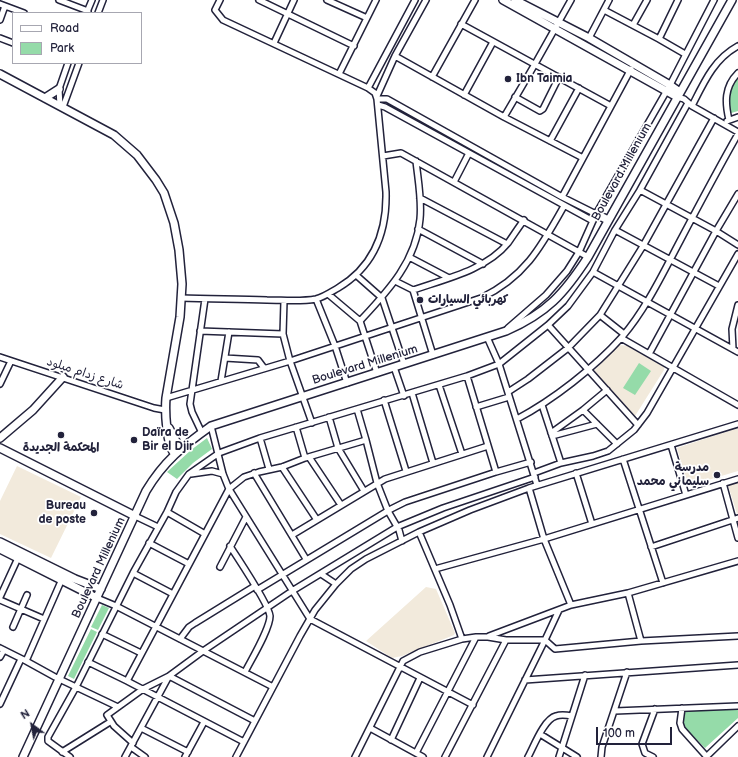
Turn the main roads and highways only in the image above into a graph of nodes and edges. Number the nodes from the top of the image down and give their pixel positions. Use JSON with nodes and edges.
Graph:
{"nodes":[{"id":1,"x":503,"y":0,"type":"edge"},
{"id":2,"x":515,"y":0,"type":"edge"},
{"id":3,"x":732,"y":0,"type":"edge"},
{"id":4,"x":556,"y":26,"type":"junction"},
{"id":5,"x":632,"y":67,"type":"junction"},
{"id":6,"x":0,"y":74,"type":"edge"},
{"id":7,"x":59,"y":89,"type":"road end"},
{"id":8,"x":45,"y":98,"type":"junction"},
{"id":9,"x":684,"y":99,"type":"junction"},
{"id":10,"x":594,"y":217,"type":"road end"},
{"id":11,"x":608,"y":220,"type":"junction"},
{"id":12,"x":63,"y":377,"type":"road end"},
{"id":13,"x":198,"y":435,"type":"junction"},
{"id":14,"x":170,"y":436,"type":"junction"},
{"id":15,"x":0,"y":438,"type":"edge"},
{"id":16,"x":0,"y":448,"type":"edge"},
{"id":17,"x":176,"y":452,"type":"junction"},
{"id":18,"x":168,"y":461,"type":"junction"},
{"id":19,"x":135,"y":516,"type":"junction"},
{"id":20,"x":0,"y":542,"type":"edge"},
{"id":21,"x":0,"y":549,"type":"edge"},
{"id":22,"x":101,"y":589,"type":"junction"},
{"id":23,"x":97,"y":598,"type":"junction"},
{"id":24,"x":23,"y":757,"type":"edge"}],
"edges":[{"from":1,"to":4,"type":"main road"},
{"from":2,"to":4,"type":"main road"},
{"from":3,"to":9,"type":"main road","name":"Boulevard Millenium"},
{"from":4,"to":5,"type":"main road"},
{"from":4,"to":5,"type":"main road"},
{"from":5,"to":9,"type":"main road"},
{"from":6,"to":8,"type":"main road"},
{"from":7,"to":8,"type":"main road"},
{"from":8,"to":14,"type":"main road"},
{"from":9,"to":11,"type":"main road","name":"Boulevard Millenium"},
{"from":10,"to":11,"type":"main road"},
{"from":11,"to":13,"type":"main road","name":"Boulevard Millenium"},
{"from":12,"to":15,"type":"main road"},
{"from":13,"to":14,"type":"main road"},
{"from":13,"to":17,"type":"main road","name":"Boulevard Millenium"},
{"from":14,"to":17,"type":"main road"},
{"from":14,"to":18,"type":"main road"},
{"from":16,"to":19,"type":"main road"},
{"from":17,"to":18,"type":"main road","name":"Boulevard Millenium"},
{"from":18,"to":19,"type":"main road","name":"Boulevard Millenium"},
{"from":19,"to":22,"type":"main road","name":"Boulevard Millenium"},
{"from":20,"to":22,"type":"main road"},
{"from":21,"to":23,"type":"main road"},
{"from":22,"to":23,"type":"main road","name":"Boulevard Millenium"},
{"from":23,"to":24,"type":"main road","name":"Boulevard Millenium"}]}
